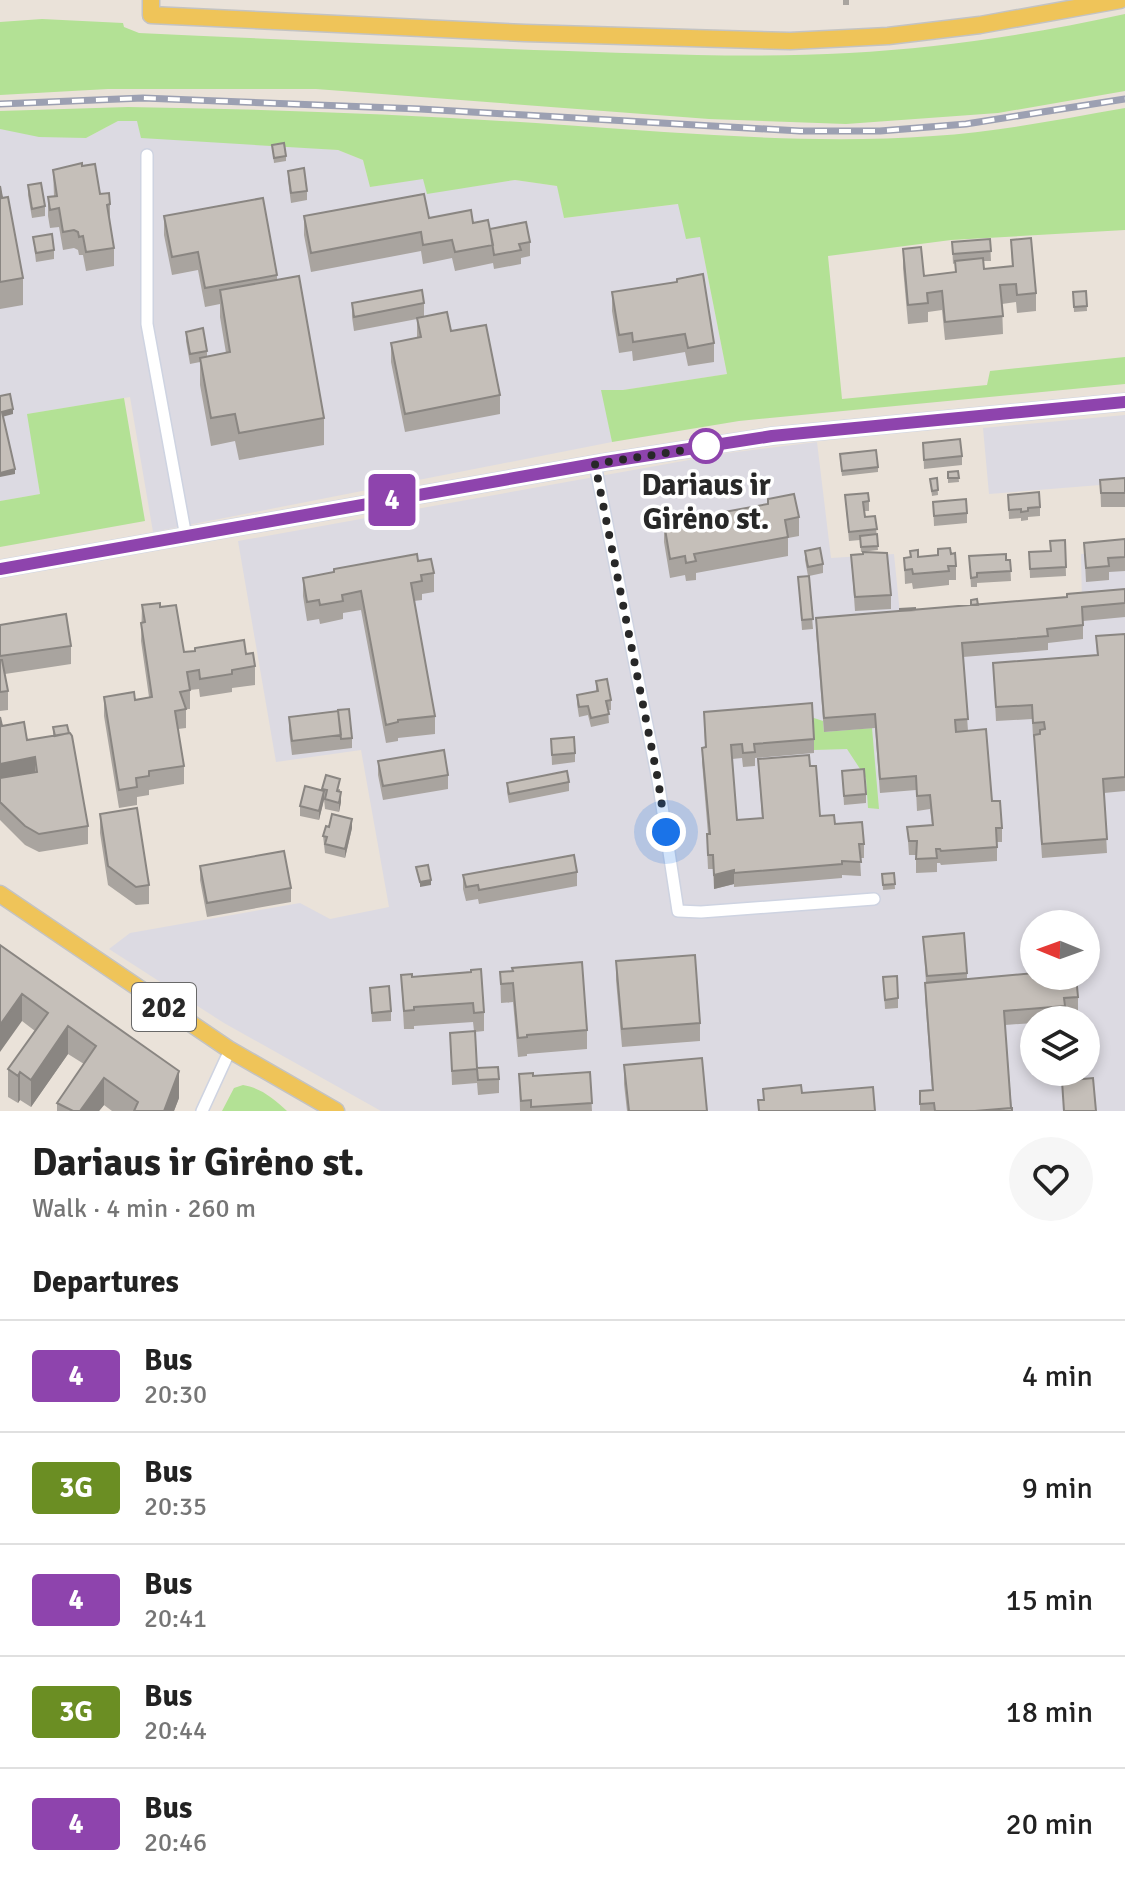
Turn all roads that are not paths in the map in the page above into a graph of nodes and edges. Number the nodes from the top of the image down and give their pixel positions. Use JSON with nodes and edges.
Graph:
{"nodes":[{"id":1,"x":1120,"y":0,"type":"edge"},
{"id":2,"x":151,"y":8,"type":"edge"},
{"id":3,"x":147,"y":155,"type":"dead end"},
{"id":4,"x":1125,"y":402,"type":"edge"},
{"id":5,"x":595,"y":464,"type":"junction"},
{"id":6,"x":186,"y":537,"type":"junction"},
{"id":7,"x":0,"y":569,"type":"edge"},
{"id":8,"x":0,"y":894,"type":"edge"},
{"id":9,"x":874,"y":899,"type":"dead end"},
{"id":10,"x":230,"y":1050,"type":"junction"},
{"id":11,"x":202,"y":1111,"type":"edge"},
{"id":12,"x":336,"y":1111,"type":"edge"}],
"edges":[{"from":1,"to":2,"type":"main road"},
{"from":3,"to":6,"type":"street"},
{"from":4,"to":5,"type":"main road"},
{"from":5,"to":6,"type":"main road"},
{"from":5,"to":9,"type":"street"},
{"from":6,"to":7,"type":"main road"},
{"from":8,"to":10,"type":"main road","number":"202"},
{"from":10,"to":11,"type":"street"},
{"from":10,"to":12,"type":"main road","number":"202"}]}
